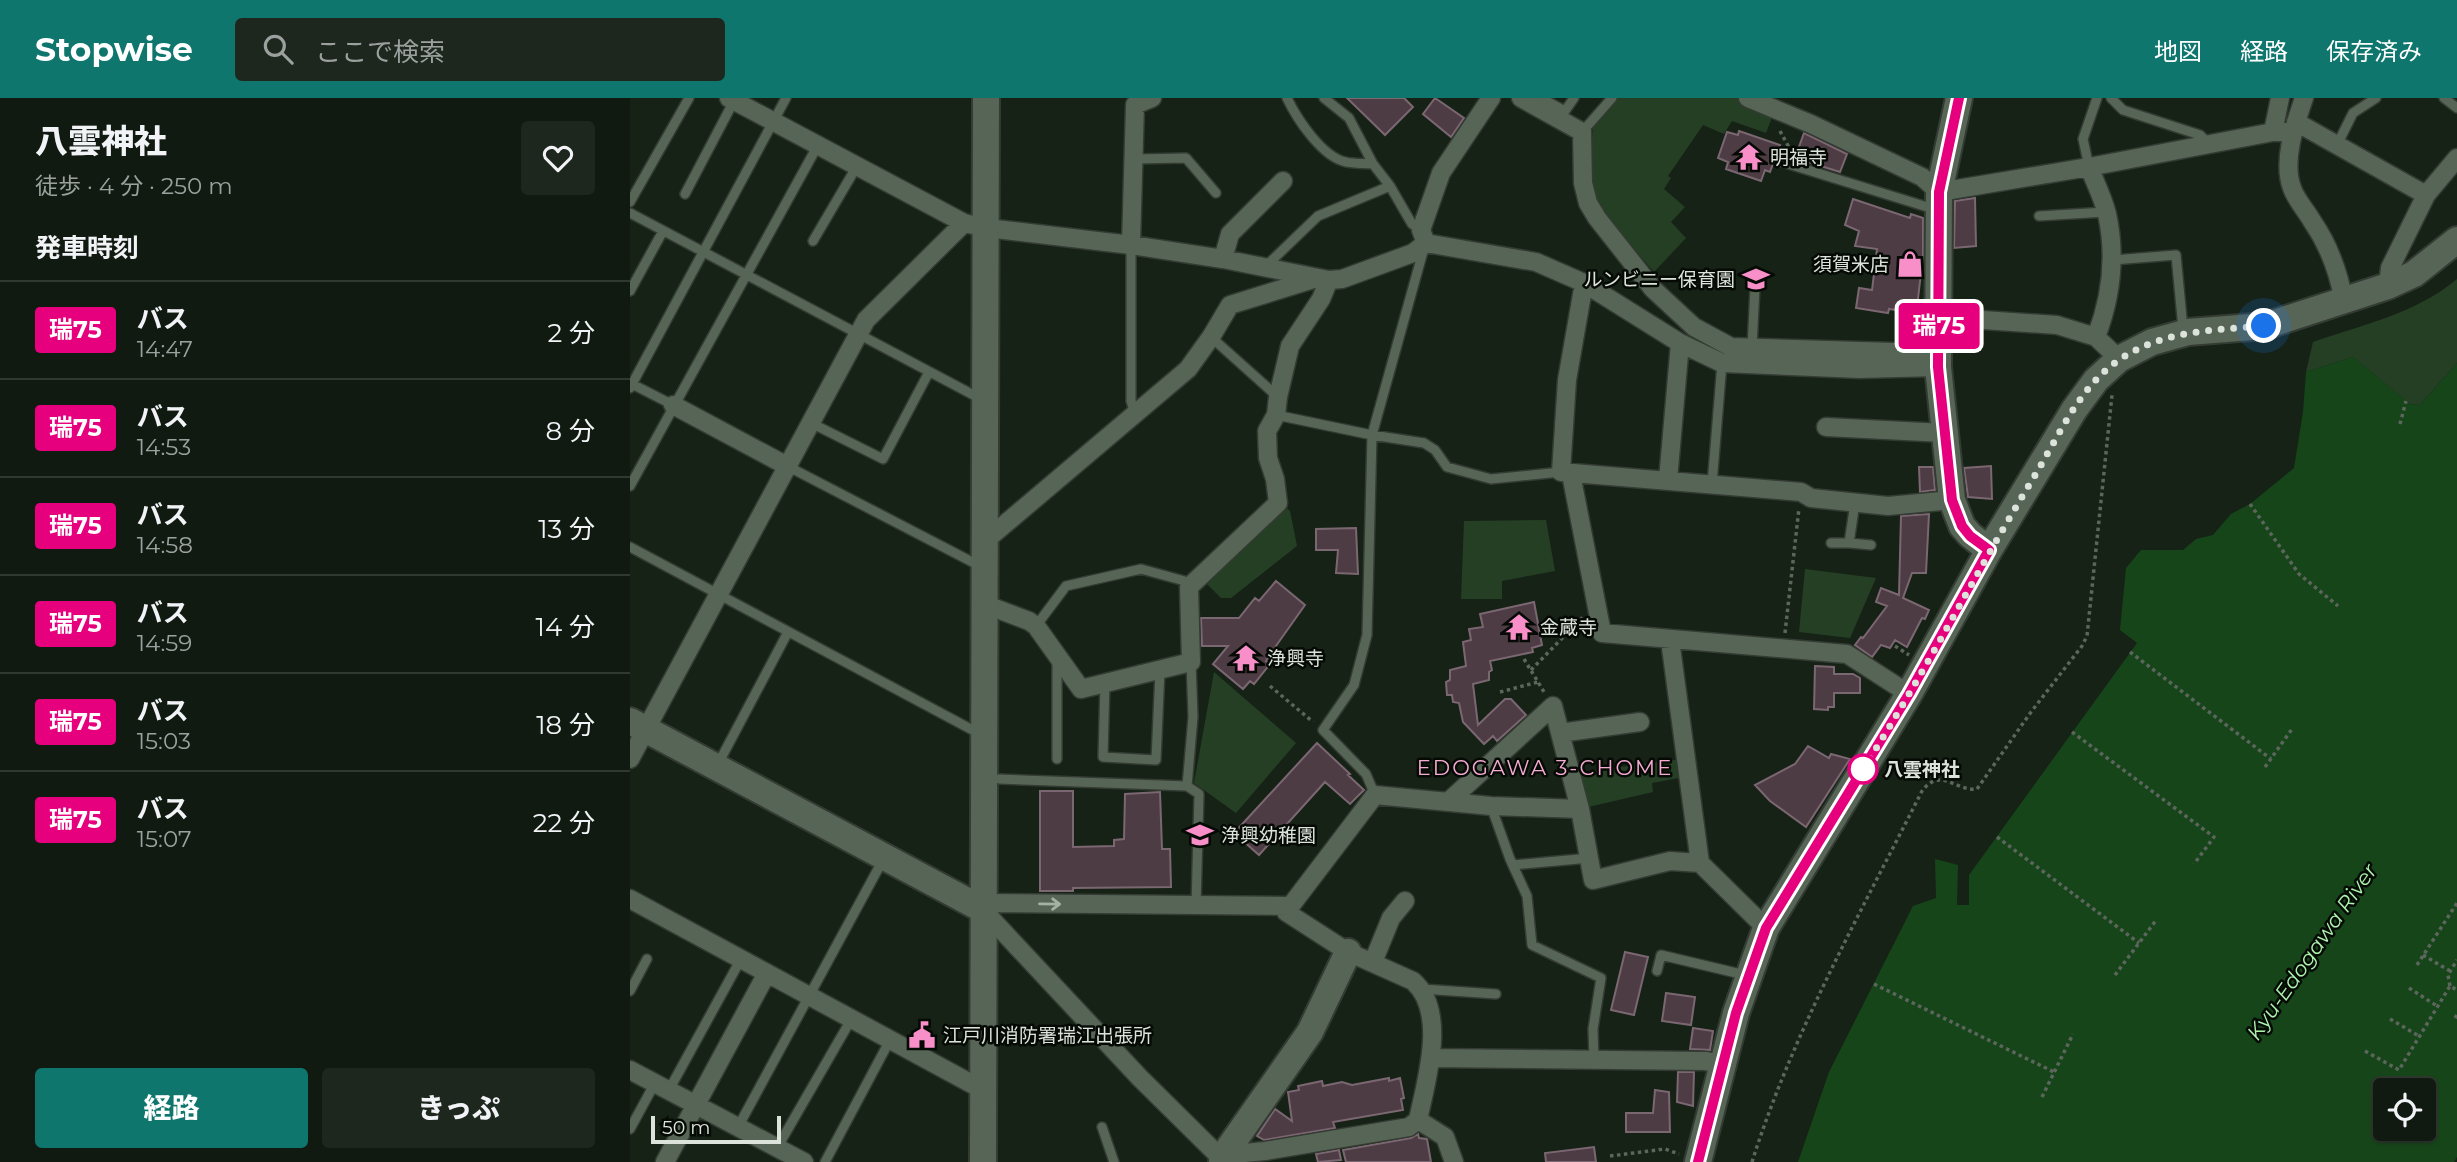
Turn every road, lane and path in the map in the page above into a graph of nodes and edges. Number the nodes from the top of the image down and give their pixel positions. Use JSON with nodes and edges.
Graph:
{"nodes":[{"id":1,"x":689,"y":98,"type":"edge"},
{"id":2,"x":786,"y":98,"type":"edge"},
{"id":3,"x":986,"y":98,"type":"edge"},
{"id":4,"x":1152,"y":98,"type":"edge"},
{"id":5,"x":1287,"y":98,"type":"edge"},
{"id":6,"x":1324,"y":98,"type":"edge"},
{"id":7,"x":1491,"y":98,"type":"edge"},
{"id":8,"x":1521,"y":98,"type":"edge"},
{"id":9,"x":1541,"y":98,"type":"edge"},
{"id":10,"x":1574,"y":98,"type":"edge"},
{"id":11,"x":1612,"y":98,"type":"edge"},
{"id":12,"x":1748,"y":98,"type":"edge"},
{"id":13,"x":1959,"y":98,"type":"edge"},
{"id":14,"x":2097,"y":98,"type":"edge"},
{"id":15,"x":2111,"y":98,"type":"edge"},
{"id":16,"x":2280,"y":98,"type":"edge"},
{"id":17,"x":2304,"y":98,"type":"edge"},
{"id":18,"x":2376,"y":98,"type":"edge"},
{"id":19,"x":2444,"y":98,"type":"edge"},
{"id":20,"x":733,"y":99,"type":"edge"},
{"id":21,"x":2457,"y":108,"type":"edge"},
{"id":22,"x":1780,"y":112,"type":"junction"},
{"id":23,"x":773,"y":121,"type":"junction"},
{"id":24,"x":2294,"y":127,"type":"junction"},
{"id":25,"x":1582,"y":132,"type":"junction"},
{"id":26,"x":2273,"y":132,"type":"junction"},
{"id":27,"x":2208,"y":143,"type":"junction"},
{"id":28,"x":818,"y":145,"type":"junction"},
{"id":29,"x":2337,"y":145,"type":"junction"},
{"id":30,"x":2457,"y":158,"type":"edge"},
{"id":31,"x":1135,"y":159,"type":"junction"},
{"id":32,"x":1785,"y":163,"type":"joint"},
{"id":33,"x":1373,"y":164,"type":"junction"},
{"id":34,"x":857,"y":166,"type":"junction"},
{"id":35,"x":2089,"y":167,"type":"junction"},
{"id":36,"x":1283,"y":181,"type":"dead end"},
{"id":37,"x":1390,"y":186,"type":"junction"},
{"id":38,"x":1216,"y":193,"type":"dead end"},
{"id":39,"x":685,"y":194,"type":"dead end"},
{"id":40,"x":2426,"y":195,"type":"junction"},
{"id":41,"x":1939,"y":201,"type":"junction"},
{"id":42,"x":630,"y":202,"type":"edge"},
{"id":43,"x":2106,"y":212,"type":"junction"},
{"id":44,"x":630,"y":213,"type":"edge"},
{"id":45,"x":2039,"y":216,"type":"dead end"},
{"id":46,"x":975,"y":225,"type":"junction"},
{"id":47,"x":663,"y":230,"type":"junction"},
{"id":48,"x":1423,"y":236,"type":"junction"},
{"id":49,"x":2457,"y":240,"type":"edge"},
{"id":50,"x":813,"y":241,"type":"dead end"},
{"id":51,"x":1131,"y":245,"type":"junction"},
{"id":52,"x":703,"y":252,"type":"junction"},
{"id":53,"x":1223,"y":259,"type":"junction"},
{"id":54,"x":2113,"y":260,"type":"junction"},
{"id":55,"x":1266,"y":266,"type":"junction"},
{"id":56,"x":746,"y":275,"type":"junction"},
{"id":57,"x":1323,"y":279,"type":"junction"},
{"id":58,"x":1584,"y":283,"type":"junction"},
{"id":59,"x":2388,"y":286,"type":"junction"},
{"id":60,"x":1755,"y":287,"type":"dead end"},
{"id":61,"x":630,"y":291,"type":"edge"},
{"id":62,"x":2344,"y":302,"type":"junction"},
{"id":63,"x":1939,"y":317,"type":"junction"},
{"id":64,"x":2184,"y":333,"type":"junction"},
{"id":65,"x":858,"y":335,"type":"junction"},
{"id":66,"x":1211,"y":337,"type":"junction"},
{"id":67,"x":2096,"y":337,"type":"junction"},
{"id":68,"x":1680,"y":343,"type":"junction"},
{"id":69,"x":1752,"y":357,"type":"junction"},
{"id":70,"x":2119,"y":359,"type":"junction"},
{"id":71,"x":1932,"y":360,"type":"junction"},
{"id":72,"x":1722,"y":363,"type":"junction"},
{"id":73,"x":929,"y":372,"type":"junction"},
{"id":74,"x":631,"y":385,"type":"edge"},
{"id":75,"x":2113,"y":385,"type":"dead end"},
{"id":76,"x":2406,"y":401,"type":"dead end"},
{"id":77,"x":986,"y":402,"type":"junction"},
{"id":78,"x":673,"y":405,"type":"junction"},
{"id":79,"x":1277,"y":406,"type":"junction"},
{"id":80,"x":1135,"y":414,"type":"junction"},
{"id":81,"x":811,"y":423,"type":"junction"},
{"id":82,"x":2400,"y":424,"type":"dead end"},
{"id":83,"x":1826,"y":427,"type":"dead end"},
{"id":84,"x":1944,"y":433,"type":"junction"},
{"id":85,"x":1372,"y":435,"type":"junction"},
{"id":86,"x":789,"y":467,"type":"junction"},
{"id":87,"x":1566,"y":473,"type":"junction"},
{"id":88,"x":1668,"y":480,"type":"junction"},
{"id":89,"x":1712,"y":484,"type":"junction"},
{"id":90,"x":630,"y":486,"type":"edge"},
{"id":91,"x":1801,"y":492,"type":"junction"},
{"id":92,"x":1952,"y":500,"type":"junction"},
{"id":93,"x":1855,"y":503,"type":"junction"},
{"id":94,"x":2250,"y":504,"type":"dead end"},
{"id":95,"x":985,"y":541,"type":"junction"},
{"id":96,"x":1832,"y":542,"type":"dead end"},
{"id":97,"x":1849,"y":543,"type":"junction"},
{"id":98,"x":1871,"y":545,"type":"dead end"},
{"id":99,"x":630,"y":547,"type":"edge"},
{"id":100,"x":1989,"y":550,"type":"junction"},
{"id":101,"x":985,"y":569,"type":"junction"},
{"id":102,"x":1192,"y":583,"type":"junction"},
{"id":103,"x":721,"y":593,"type":"junction"},
{"id":104,"x":984,"y":604,"type":"junction"},
{"id":105,"x":2338,"y":606,"type":"dead end"},
{"id":106,"x":1599,"y":615,"type":"junction"},
{"id":107,"x":1036,"y":626,"type":"junction"},
{"id":108,"x":788,"y":632,"type":"junction"},
{"id":109,"x":1670,"y":640,"type":"junction"},
{"id":110,"x":1895,"y":646,"type":"dead end"},
{"id":111,"x":1783,"y":649,"type":"junction"},
{"id":112,"x":2130,"y":652,"type":"dead end"},
{"id":113,"x":1057,"y":655,"type":"junction"},
{"id":114,"x":1913,"y":658,"type":"dead end"},
{"id":115,"x":1524,"y":659,"type":"dead end"},
{"id":116,"x":1191,"y":662,"type":"junction"},
{"id":117,"x":1160,"y":670,"type":"junction"},
{"id":118,"x":1531,"y":670,"type":"junction"},
{"id":119,"x":1105,"y":682,"type":"junction"},
{"id":120,"x":1538,"y":682,"type":"junction"},
{"id":121,"x":1270,"y":686,"type":"dead end"},
{"id":122,"x":1500,"y":692,"type":"dead end"},
{"id":123,"x":1909,"y":694,"type":"junction"},
{"id":124,"x":1553,"y":706,"type":"junction"},
{"id":125,"x":1640,"y":722,"type":"dead end"},
{"id":126,"x":638,"y":725,"type":"edge"},
{"id":127,"x":2292,"y":729,"type":"dead end"},
{"id":128,"x":1322,"y":730,"type":"junction"},
{"id":129,"x":2072,"y":732,"type":"dead end"},
{"id":130,"x":1560,"y":733,"type":"junction"},
{"id":131,"x":984,"y":736,"type":"junction"},
{"id":132,"x":630,"y":759,"type":"edge"},
{"id":133,"x":1056,"y":759,"type":"dead end"},
{"id":134,"x":2271,"y":759,"type":"junction"},
{"id":135,"x":716,"y":767,"type":"junction"},
{"id":136,"x":2265,"y":767,"type":"dead end"},
{"id":137,"x":999,"y":779,"type":"dead end"},
{"id":138,"x":1187,"y":786,"type":"junction"},
{"id":139,"x":1375,"y":794,"type":"junction"},
{"id":140,"x":1448,"y":802,"type":"junction"},
{"id":141,"x":1491,"y":806,"type":"junction"},
{"id":142,"x":1580,"y":809,"type":"junction"},
{"id":143,"x":1997,"y":836,"type":"dead end"},
{"id":144,"x":885,"y":856,"type":"junction"},
{"id":145,"x":1590,"y":858,"type":"junction"},
{"id":146,"x":1700,"y":863,"type":"junction"},
{"id":147,"x":2194,"y":864,"type":"dead end"},
{"id":148,"x":1513,"y":865,"type":"junction"},
{"id":149,"x":630,"y":899,"type":"edge"},
{"id":150,"x":1405,"y":901,"type":"dead end"},
{"id":151,"x":2457,"y":903,"type":"edge"},
{"id":152,"x":982,"y":906,"type":"junction"},
{"id":153,"x":1196,"y":906,"type":"junction"},
{"id":154,"x":1289,"y":906,"type":"junction"},
{"id":155,"x":2157,"y":919,"type":"dead end"},
{"id":156,"x":1766,"y":928,"type":"junction"},
{"id":157,"x":2139,"y":943,"type":"junction"},
{"id":158,"x":2423,"y":955,"type":"junction"},
{"id":159,"x":1361,"y":957,"type":"junction"},
{"id":160,"x":741,"y":958,"type":"junction"},
{"id":161,"x":647,"y":959,"type":"dead end"},
{"id":162,"x":2457,"y":960,"type":"edge"},
{"id":163,"x":2417,"y":965,"type":"dead end"},
{"id":164,"x":1657,"y":971,"type":"dead end"},
{"id":165,"x":2450,"y":971,"type":"junction"},
{"id":166,"x":767,"y":973,"type":"junction"},
{"id":167,"x":2115,"y":975,"type":"dead end"},
{"id":168,"x":1750,"y":976,"type":"junction"},
{"id":169,"x":1874,"y":984,"type":"dead end"},
{"id":170,"x":2450,"y":986,"type":"junction"},
{"id":171,"x":2409,"y":988,"type":"dead end"},
{"id":172,"x":1422,"y":989,"type":"junction"},
{"id":173,"x":630,"y":990,"type":"edge"},
{"id":174,"x":2457,"y":990,"type":"edge"},
{"id":175,"x":1496,"y":994,"type":"dead end"},
{"id":176,"x":809,"y":996,"type":"junction"},
{"id":177,"x":2437,"y":1006,"type":"junction"},
{"id":178,"x":852,"y":1018,"type":"junction"},
{"id":179,"x":2390,"y":1019,"type":"dead end"},
{"id":180,"x":2073,"y":1034,"type":"dead end"},
{"id":181,"x":2419,"y":1036,"type":"junction"},
{"id":182,"x":890,"y":1040,"type":"junction"},
{"id":183,"x":2365,"y":1051,"type":"dead end"},
{"id":184,"x":1431,"y":1058,"type":"junction"},
{"id":185,"x":1594,"y":1061,"type":"junction"},
{"id":186,"x":1723,"y":1064,"type":"junction"},
{"id":187,"x":630,"y":1070,"type":"edge"},
{"id":188,"x":2054,"y":1072,"type":"junction"},
{"id":189,"x":662,"y":1086,"type":"junction"},
{"id":190,"x":983,"y":1090,"type":"junction"},
{"id":191,"x":2042,"y":1097,"type":"dead end"},
{"id":192,"x":696,"y":1105,"type":"junction"},
{"id":193,"x":1418,"y":1120,"type":"junction"},
{"id":194,"x":738,"y":1127,"type":"junction"},
{"id":195,"x":1102,"y":1127,"type":"dead end"},
{"id":196,"x":630,"y":1129,"type":"edge"},
{"id":197,"x":777,"y":1148,"type":"junction"},
{"id":198,"x":1616,"y":1155,"type":"junction"},
{"id":199,"x":1610,"y":1156,"type":"dead end"},
{"id":200,"x":1223,"y":1159,"type":"edge"},
{"id":201,"x":1693,"y":1160,"type":"edge"},
{"id":202,"x":665,"y":1162,"type":"edge"},
{"id":203,"x":804,"y":1162,"type":"edge"},
{"id":204,"x":825,"y":1162,"type":"edge"},
{"id":205,"x":983,"y":1162,"type":"edge"},
{"id":206,"x":1114,"y":1162,"type":"edge"},
{"id":207,"x":1454,"y":1162,"type":"edge"},
{"id":208,"x":1617,"y":1162,"type":"edge"},
{"id":209,"x":1752,"y":1162,"type":"edge"}],
"edges":[{"from":1,"to":42,"type":"lane"},
{"from":2,"to":23,"type":"lane"},
{"from":3,"to":46,"type":"street"},
{"from":4,"to":31,"type":"street"},
{"from":5,"to":33,"type":"lane"},
{"from":6,"to":33,"type":"lane"},
{"from":7,"to":48,"type":"street"},
{"from":8,"to":25,"type":"street"},
{"from":9,"to":10,"type":"lane"},
{"from":11,"to":25,"type":"lane"},
{"from":12,"to":22,"type":"street"},
{"from":13,"to":41,"type":"street"},
{"from":14,"to":35,"type":"lane"},
{"from":15,"to":27,"type":"lane"},
{"from":16,"to":26,"type":"street"},
{"from":17,"to":24,"type":"street"},
{"from":18,"to":29,"type":"lane"},
{"from":19,"to":21,"type":"lane"},
{"from":20,"to":23,"type":"street"},
{"from":20,"to":39,"type":"lane"},
{"from":22,"to":32,"type":"path"},
{"from":22,"to":41,"type":"street"},
{"from":23,"to":28,"type":"street"},
{"from":23,"to":52,"type":"lane"},
{"from":24,"to":26,"type":"street"},
{"from":24,"to":29,"type":"street"},
{"from":24,"to":62,"type":"street"},
{"from":25,"to":69,"type":"street"},
{"from":26,"to":27,"type":"street"},
{"from":27,"to":35,"type":"street"},
{"from":28,"to":34,"type":"street"},
{"from":28,"to":56,"type":"lane"},
{"from":29,"to":40,"type":"street"},
{"from":30,"to":40,"type":"street"},
{"from":31,"to":38,"type":"lane"},
{"from":31,"to":51,"type":"street"},
{"from":32,"to":41,"type":"lane"},
{"from":33,"to":37,"type":"lane"},
{"from":34,"to":46,"type":"street"},
{"from":34,"to":50,"type":"lane"},
{"from":35,"to":41,"type":"street"},
{"from":35,"to":43,"type":"street"},
{"from":36,"to":53,"type":"street"},
{"from":37,"to":48,"type":"lane"},
{"from":37,"to":55,"type":"lane"},
{"from":40,"to":59,"type":"street"},
{"from":41,"to":63,"type":"street"},
{"from":43,"to":45,"type":"lane"},
{"from":43,"to":54,"type":"street"},
{"from":44,"to":47,"type":"lane"},
{"from":46,"to":51,"type":"street"},
{"from":46,"to":65,"type":"street"},
{"from":46,"to":77,"type":"street"},
{"from":47,"to":52,"type":"lane"},
{"from":47,"to":61,"type":"lane"},
{"from":48,"to":57,"type":"street"},
{"from":48,"to":58,"type":"street"},
{"from":48,"to":85,"type":"lane"},
{"from":49,"to":59,"type":"street"},
{"from":51,"to":53,"type":"street"},
{"from":51,"to":80,"type":"lane"},
{"from":52,"to":56,"type":"lane"},
{"from":52,"to":74,"type":"lane"},
{"from":53,"to":55,"type":"street"},
{"from":54,"to":64,"type":"lane"},
{"from":54,"to":67,"type":"street"},
{"from":55,"to":57,"type":"street"},
{"from":56,"to":65,"type":"lane"},
{"from":56,"to":78,"type":"lane"},
{"from":57,"to":66,"type":"street"},
{"from":57,"to":79,"type":"street"},
{"from":58,"to":68,"type":"street"},
{"from":58,"to":87,"type":"street"},
{"from":59,"to":62,"type":"street"},
{"from":60,"to":69,"type":"lane"},
{"from":62,"to":64,"type":"street"},
{"from":63,"to":67,"type":"street"},
{"from":63,"to":71,"type":"street"},
{"from":64,"to":70,"type":"street"},
{"from":65,"to":73,"type":"lane"},
{"from":65,"to":81,"type":"street"},
{"from":66,"to":79,"type":"lane"},
{"from":66,"to":80,"type":"street"},
{"from":67,"to":70,"type":"street"},
{"from":68,"to":72,"type":"street"},
{"from":68,"to":88,"type":"street"},
{"from":69,"to":71,"type":"street"},
{"from":69,"to":72,"type":"street"},
{"from":70,"to":100,"type":"street"},
{"from":71,"to":84,"type":"street"},
{"from":72,"to":89,"type":"lane"},
{"from":73,"to":77,"type":"lane"},
{"from":73,"to":81,"type":"lane"},
{"from":74,"to":78,"type":"lane"},
{"from":75,"to":209,"type":"path"},
{"from":76,"to":82,"type":"path"},
{"from":77,"to":95,"type":"street"},
{"from":78,"to":86,"type":"street"},
{"from":78,"to":90,"type":"lane"},
{"from":79,"to":85,"type":"lane"},
{"from":79,"to":102,"type":"street"},
{"from":80,"to":95,"type":"street"},
{"from":81,"to":86,"type":"street"},
{"from":83,"to":84,"type":"street"},
{"from":84,"to":92,"type":"street"},
{"from":85,"to":87,"type":"lane"},
{"from":85,"to":128,"type":"lane"},
{"from":86,"to":101,"type":"lane"},
{"from":86,"to":103,"type":"street"},
{"from":87,"to":88,"type":"street"},
{"from":87,"to":106,"type":"street"},
{"from":88,"to":89,"type":"street"},
{"from":89,"to":91,"type":"street"},
{"from":91,"to":93,"type":"street"},
{"from":91,"to":111,"type":"path"},
{"from":92,"to":93,"type":"street"},
{"from":92,"to":100,"type":"street"},
{"from":93,"to":97,"type":"lane"},
{"from":94,"to":105,"type":"path"},
{"from":95,"to":101,"type":"street"},
{"from":96,"to":97,"type":"lane"},
{"from":97,"to":98,"type":"lane"},
{"from":99,"to":103,"type":"lane"},
{"from":100,"to":123,"type":"street"},
{"from":101,"to":104,"type":"street"},
{"from":102,"to":107,"type":"lane"},
{"from":102,"to":116,"type":"street"},
{"from":103,"to":108,"type":"lane"},
{"from":103,"to":126,"type":"street"},
{"from":104,"to":107,"type":"street"},
{"from":104,"to":131,"type":"street"},
{"from":106,"to":109,"type":"street"},
{"from":106,"to":118,"type":"path"},
{"from":107,"to":113,"type":"street"},
{"from":108,"to":131,"type":"lane"},
{"from":108,"to":135,"type":"lane"},
{"from":109,"to":111,"type":"street"},
{"from":109,"to":146,"type":"street"},
{"from":110,"to":114,"type":"path"},
{"from":111,"to":123,"type":"street"},
{"from":112,"to":134,"type":"path"},
{"from":113,"to":119,"type":"street"},
{"from":113,"to":133,"type":"lane"},
{"from":115,"to":118,"type":"path"},
{"from":116,"to":117,"type":"street"},
{"from":116,"to":138,"type":"lane"},
{"from":117,"to":119,"type":"street"},
{"from":117,"to":119,"type":"lane"},
{"from":118,"to":120,"type":"path"},
{"from":120,"to":122,"type":"path"},
{"from":120,"to":124,"type":"path"},
{"from":121,"to":128,"type":"path"},
{"from":123,"to":156,"type":"street"},
{"from":124,"to":130,"type":"street"},
{"from":124,"to":140,"type":"street"},
{"from":125,"to":130,"type":"street"},
{"from":126,"to":132,"type":"street"},
{"from":126,"to":135,"type":"street"},
{"from":127,"to":134,"type":"path"},
{"from":128,"to":139,"type":"lane"},
{"from":129,"to":147,"type":"path"},
{"from":130,"to":142,"type":"street"},
{"from":131,"to":152,"type":"street"},
{"from":134,"to":136,"type":"path"},
{"from":135,"to":144,"type":"street"},
{"from":137,"to":138,"type":"lane"},
{"from":138,"to":153,"type":"lane"},
{"from":139,"to":140,"type":"street"},
{"from":139,"to":154,"type":"street"},
{"from":140,"to":141,"type":"street"},
{"from":141,"to":142,"type":"street"},
{"from":141,"to":148,"type":"lane"},
{"from":142,"to":145,"type":"street"},
{"from":143,"to":157,"type":"path"},
{"from":144,"to":152,"type":"street"},
{"from":144,"to":176,"type":"lane"},
{"from":145,"to":146,"type":"street"},
{"from":145,"to":148,"type":"lane"},
{"from":146,"to":156,"type":"street"},
{"from":148,"to":185,"type":"lane"},
{"from":149,"to":160,"type":"street"},
{"from":150,"to":159,"type":"street"},
{"from":151,"to":158,"type":"path"},
{"from":152,"to":153,"type":"street","one_way":true},
{"from":152,"to":190,"type":"street"},
{"from":152,"to":200,"type":"street"},
{"from":153,"to":154,"type":"street"},
{"from":154,"to":159,"type":"street"},
{"from":155,"to":157,"type":"path"},
{"from":156,"to":168,"type":"street"},
{"from":157,"to":167,"type":"path"},
{"from":158,"to":163,"type":"path"},
{"from":158,"to":165,"type":"path"},
{"from":159,"to":172,"type":"street"},
{"from":159,"to":200,"type":"street"},
{"from":160,"to":166,"type":"street"},
{"from":160,"to":189,"type":"lane"},
{"from":161,"to":173,"type":"lane"},
{"from":162,"to":165,"type":"path"},
{"from":164,"to":168,"type":"lane"},
{"from":165,"to":170,"type":"path"},
{"from":166,"to":176,"type":"street"},
{"from":166,"to":192,"type":"street"},
{"from":168,"to":186,"type":"street"},
{"from":169,"to":188,"type":"path"},
{"from":170,"to":174,"type":"path"},
{"from":170,"to":177,"type":"path"},
{"from":171,"to":177,"type":"path"},
{"from":172,"to":175,"type":"lane"},
{"from":172,"to":184,"type":"street"},
{"from":176,"to":178,"type":"street"},
{"from":176,"to":194,"type":"lane"},
{"from":177,"to":181,"type":"path"},
{"from":178,"to":182,"type":"street"},
{"from":178,"to":197,"type":"lane"},
{"from":179,"to":181,"type":"path"},
{"from":180,"to":188,"type":"path"},
{"from":181,"to":183,"type":"path"},
{"from":182,"to":190,"type":"street"},
{"from":182,"to":204,"type":"lane"},
{"from":184,"to":185,"type":"street"},
{"from":184,"to":193,"type":"street"},
{"from":185,"to":186,"type":"street"},
{"from":186,"to":201,"type":"street"},
{"from":187,"to":189,"type":"street"},
{"from":188,"to":191,"type":"path"},
{"from":189,"to":192,"type":"street"},
{"from":189,"to":196,"type":"lane"},
{"from":190,"to":205,"type":"street"},
{"from":192,"to":194,"type":"street"},
{"from":192,"to":202,"type":"street"},
{"from":193,"to":200,"type":"street"},
{"from":193,"to":207,"type":"street"},
{"from":194,"to":197,"type":"street"},
{"from":195,"to":206,"type":"lane"},
{"from":197,"to":203,"type":"street"},
{"from":198,"to":199,"type":"path"},
{"from":198,"to":201,"type":"path"},
{"from":198,"to":208,"type":"path"}]}
